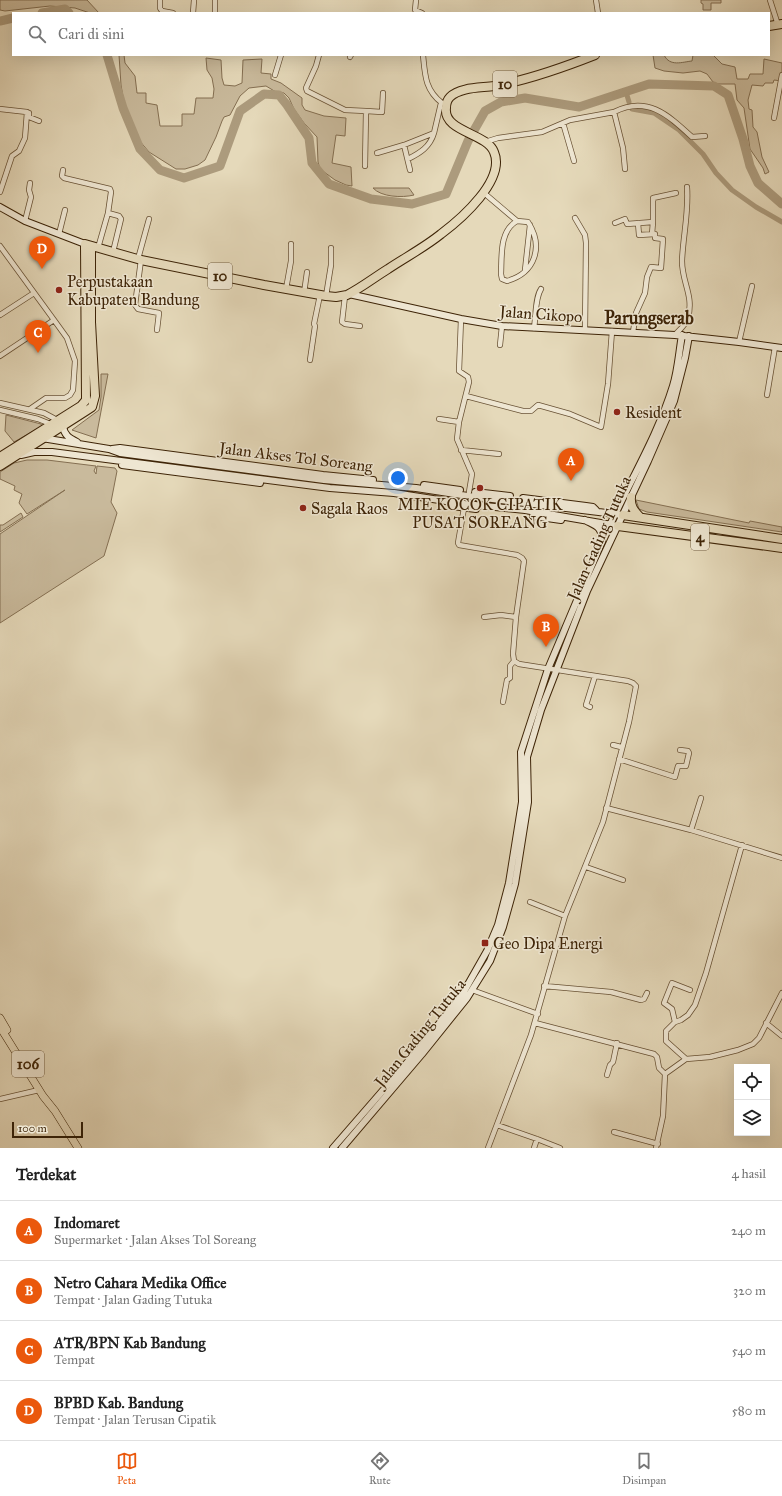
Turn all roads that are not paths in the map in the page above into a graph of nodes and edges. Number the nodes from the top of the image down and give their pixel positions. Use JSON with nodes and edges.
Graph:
{"nodes":[{"id":1,"x":160,"y":0,"type":"edge"},
{"id":2,"x":194,"y":0,"type":"edge"},
{"id":3,"x":215,"y":0,"type":"edge"},
{"id":4,"x":416,"y":0,"type":"edge"},
{"id":5,"x":596,"y":0,"type":"edge"},
{"id":6,"x":770,"y":0,"type":"edge"},
{"id":7,"x":168,"y":12,"type":"edge"},
{"id":8,"x":193,"y":12,"type":"edge"},
{"id":9,"x":215,"y":12,"type":"edge"},
{"id":10,"x":420,"y":12,"type":"edge"},
{"id":11,"x":598,"y":12,"type":"edge"},
{"id":12,"x":780,"y":25,"type":"edge"},
{"id":13,"x":770,"y":26,"type":"edge"},
{"id":14,"x":281,"y":56,"type":"edge"},
{"id":15,"x":319,"y":56,"type":"edge"},
{"id":16,"x":423,"y":56,"type":"edge"},
{"id":17,"x":592,"y":56,"type":"edge"},
{"id":18,"x":275,"y":75,"type":"dead end"},
{"id":19,"x":782,"y":75,"type":"edge"},
{"id":20,"x":383,"y":93,"type":"dead end"},
{"id":21,"x":443,"y":104,"type":"junction"},
{"id":22,"x":0,"y":109,"type":"edge"},
{"id":23,"x":27,"y":112,"type":"junction"},
{"id":24,"x":366,"y":112,"type":"junction"},
{"id":25,"x":614,"y":112,"type":"junction"},
{"id":26,"x":774,"y":118,"type":"dead end"},
{"id":27,"x":39,"y":120,"type":"dead end"},
{"id":28,"x":563,"y":123,"type":"junction"},
{"id":29,"x":434,"y":133,"type":"junction"},
{"id":30,"x":704,"y":136,"type":"dead end"},
{"id":31,"x":484,"y":141,"type":"junction"},
{"id":32,"x":404,"y":146,"type":"junction"},
{"id":33,"x":377,"y":153,"type":"dead end"},
{"id":34,"x":408,"y":159,"type":"junction"},
{"id":35,"x":574,"y":161,"type":"dead end"},
{"id":36,"x":365,"y":166,"type":"dead end"},
{"id":37,"x":625,"y":169,"type":"dead end"},
{"id":38,"x":63,"y":170,"type":"dead end"},
{"id":39,"x":410,"y":170,"type":"dead end"},
{"id":40,"x":30,"y":183,"type":"dead end"},
{"id":41,"x":687,"y":187,"type":"dead end"},
{"id":42,"x":0,"y":192,"type":"edge"},
{"id":43,"x":484,"y":193,"type":"junction"},
{"id":44,"x":676,"y":193,"type":"dead end"},
{"id":45,"x":0,"y":207,"type":"edge"},
{"id":46,"x":65,"y":210,"type":"dead end"},
{"id":47,"x":108,"y":213,"type":"junction"},
{"id":48,"x":575,"y":218,"type":"dead end"},
{"id":49,"x":150,"y":219,"type":"dead end"},
{"id":50,"x":26,"y":221,"type":"junction"},
{"id":51,"x":517,"y":221,"type":"junction"},
{"id":52,"x":653,"y":222,"type":"junction"},
{"id":53,"x":614,"y":223,"type":"dead end"},
{"id":54,"x":638,"y":223,"type":"junction"},
{"id":55,"x":530,"y":225,"type":"junction"},
{"id":56,"x":59,"y":234,"type":"junction"},
{"id":57,"x":652,"y":234,"type":"junction"},
{"id":58,"x":291,"y":244,"type":"dead end"},
{"id":59,"x":0,"y":246,"type":"edge"},
{"id":60,"x":91,"y":247,"type":"junction"},
{"id":61,"x":332,"y":248,"type":"dead end"},
{"id":62,"x":113,"y":252,"type":"junction"},
{"id":63,"x":139,"y":259,"type":"junction"},
{"id":64,"x":525,"y":270,"type":"junction"},
{"id":65,"x":308,"y":272,"type":"dead end"},
{"id":66,"x":752,"y":286,"type":"dead end"},
{"id":67,"x":286,"y":289,"type":"junction"},
{"id":68,"x":541,"y":289,"type":"dead end"},
{"id":69,"x":34,"y":293,"type":"junction"},
{"id":70,"x":304,"y":293,"type":"junction"},
{"id":71,"x":347,"y":295,"type":"junction"},
{"id":72,"x":323,"y":296,"type":"junction"},
{"id":73,"x":0,"y":315,"type":"edge"},
{"id":74,"x":461,"y":319,"type":"junction"},
{"id":75,"x":54,"y":320,"type":"junction"},
{"id":76,"x":360,"y":326,"type":"dead end"},
{"id":77,"x":502,"y":326,"type":"junction"},
{"id":78,"x":534,"y":328,"type":"junction"},
{"id":79,"x":157,"y":330,"type":"dead end"},
{"id":80,"x":585,"y":330,"type":"junction"},
{"id":81,"x":612,"y":332,"type":"junction"},
{"id":82,"x":633,"y":332,"type":"junction"},
{"id":83,"x":674,"y":334,"type":"junction"},
{"id":84,"x":682,"y":335,"type":"junction"},
{"id":85,"x":689,"y":336,"type":"junction"},
{"id":86,"x":739,"y":342,"type":"junction"},
{"id":87,"x":500,"y":345,"type":"dead end"},
{"id":88,"x":779,"y":348,"type":"edge"},
{"id":89,"x":0,"y":356,"type":"edge"},
{"id":90,"x":310,"y":360,"type":"dead end"},
{"id":91,"x":767,"y":395,"type":"dead end"},
{"id":92,"x":466,"y":396,"type":"junction"},
{"id":93,"x":0,"y":403,"type":"edge"},
{"id":94,"x":30,"y":409,"type":"junction"},
{"id":95,"x":0,"y":410,"type":"edge"},
{"id":96,"x":439,"y":418,"type":"dead end"},
{"id":97,"x":459,"y":422,"type":"junction"},
{"id":98,"x":58,"y":425,"type":"junction"},
{"id":99,"x":39,"y":438,"type":"junction"},
{"id":100,"x":85,"y":445,"type":"junction"},
{"id":101,"x":109,"y":449,"type":"junction"},
{"id":102,"x":462,"y":450,"type":"junction"},
{"id":103,"x":52,"y":452,"type":"junction"},
{"id":104,"x":499,"y":454,"type":"dead end"},
{"id":105,"x":16,"y":456,"type":"junction"},
{"id":106,"x":0,"y":457,"type":"edge"},
{"id":107,"x":108,"y":460,"type":"junction"},
{"id":108,"x":0,"y":466,"type":"edge"},
{"id":109,"x":276,"y":474,"type":"junction"},
{"id":110,"x":275,"y":481,"type":"junction"},
{"id":111,"x":416,"y":486,"type":"junction"},
{"id":112,"x":469,"y":492,"type":"junction"},
{"id":113,"x":389,"y":494,"type":"junction"},
{"id":114,"x":631,"y":497,"type":"junction"},
{"id":115,"x":464,"y":508,"type":"junction"},
{"id":116,"x":597,"y":511,"type":"junction"},
{"id":117,"x":619,"y":514,"type":"junction"},
{"id":118,"x":640,"y":517,"type":"junction"},
{"id":119,"x":585,"y":520,"type":"junction"},
{"id":120,"x":614,"y":525,"type":"junction"},
{"id":121,"x":782,"y":539,"type":"edge"},
{"id":122,"x":782,"y":548,"type":"edge"},
{"id":123,"x":484,"y":617,"type":"dead end"},
{"id":124,"x":516,"y":617,"type":"junction"},
{"id":125,"x":514,"y":661,"type":"junction"},
{"id":126,"x":548,"y":669,"type":"junction"},
{"id":127,"x":556,"y":670,"type":"junction"},
{"id":128,"x":595,"y":676,"type":"junction"},
{"id":129,"x":502,"y":702,"type":"dead end"},
{"id":130,"x":590,"y":707,"type":"dead end"},
{"id":131,"x":613,"y":745,"type":"dead end"},
{"id":132,"x":621,"y":747,"type":"junction"},
{"id":133,"x":680,"y":750,"type":"dead end"},
{"id":134,"x":619,"y":759,"type":"junction"},
{"id":135,"x":701,"y":798,"type":"dead end"},
{"id":136,"x":606,"y":808,"type":"junction"},
{"id":137,"x":691,"y":830,"type":"junction"},
{"id":138,"x":742,"y":845,"type":"junction"},
{"id":139,"x":782,"y":858,"type":"edge"},
{"id":140,"x":586,"y":867,"type":"junction"},
{"id":141,"x":623,"y":880,"type":"dead end"},
{"id":142,"x":530,"y":902,"type":"dead end"},
{"id":143,"x":565,"y":916,"type":"junction"},
{"id":144,"x":544,"y":986,"type":"junction"},
{"id":145,"x":472,"y":990,"type":"junction"},
{"id":146,"x":690,"y":990,"type":"dead end"},
{"id":147,"x":647,"y":993,"type":"dead end"},
{"id":148,"x":782,"y":993,"type":"edge"},
{"id":149,"x":538,"y":1014,"type":"junction"},
{"id":150,"x":0,"y":1018,"type":"edge"},
{"id":151,"x":675,"y":1022,"type":"junction"},
{"id":152,"x":535,"y":1023,"type":"junction"},
{"id":153,"x":766,"y":1023,"type":"junction"},
{"id":154,"x":0,"y":1027,"type":"edge"},
{"id":155,"x":782,"y":1036,"type":"edge"},
{"id":156,"x":617,"y":1043,"type":"junction"},
{"id":157,"x":686,"y":1059,"type":"junction"},
{"id":158,"x":665,"y":1074,"type":"junction"},
{"id":159,"x":607,"y":1075,"type":"dead end"},
{"id":160,"x":389,"y":1089,"type":"junction"},
{"id":161,"x":39,"y":1090,"type":"junction"},
{"id":162,"x":0,"y":1099,"type":"edge"},
{"id":163,"x":55,"y":1111,"type":"junction"},
{"id":164,"x":497,"y":1125,"type":"junction"},
{"id":165,"x":614,"y":1132,"type":"dead end"},
{"id":166,"x":538,"y":1139,"type":"junction"},
{"id":167,"x":657,"y":1146,"type":"edge"},
{"id":168,"x":78,"y":1148,"type":"edge"},
{"id":169,"x":333,"y":1148,"type":"edge"},
{"id":170,"x":342,"y":1148,"type":"edge"},
{"id":171,"x":488,"y":1148,"type":"edge"},
{"id":172,"x":534,"y":1148,"type":"edge"},
{"id":173,"x":560,"y":1148,"type":"edge"}],
"edges":[{"from":1,"to":7,"type":"street"},
{"from":2,"to":8,"type":"street"},
{"from":3,"to":9,"type":"street"},
{"from":4,"to":10,"type":"street"},
{"from":5,"to":11,"type":"street"},
{"from":6,"to":12,"type":"street"},
{"from":12,"to":13,"type":"highway"},
{"from":14,"to":18,"type":"street"},
{"from":15,"to":24,"type":"street"},
{"from":16,"to":21,"type":"street"},
{"from":17,"to":21,"type":"highway","number":"10"},
{"from":19,"to":26,"type":"street"},
{"from":20,"to":24,"type":"street"},
{"from":21,"to":29,"type":"street"},
{"from":21,"to":31,"type":"highway"},
{"from":22,"to":23,"type":"street"},
{"from":23,"to":27,"type":"street"},
{"from":23,"to":42,"type":"street"},
{"from":24,"to":36,"type":"street"},
{"from":25,"to":28,"type":"street"},
{"from":25,"to":30,"type":"street"},
{"from":25,"to":37,"type":"street"},
{"from":28,"to":31,"type":"street"},
{"from":28,"to":35,"type":"street"},
{"from":29,"to":32,"type":"street"},
{"from":29,"to":34,"type":"street"},
{"from":31,"to":43,"type":"highway"},
{"from":32,"to":33,"type":"street"},
{"from":32,"to":34,"type":"street"},
{"from":34,"to":39,"type":"street"},
{"from":38,"to":47,"type":"street"},
{"from":40,"to":50,"type":"street"},
{"from":41,"to":83,"type":"street"},
{"from":43,"to":51,"type":"street"},
{"from":43,"to":71,"type":"highway"},
{"from":44,"to":52,"type":"street"},
{"from":45,"to":50,"type":"main road"},
{"from":46,"to":56,"type":"street"},
{"from":47,"to":60,"type":"street"},
{"from":47,"to":62,"type":"street"},
{"from":48,"to":80,"type":"street"},
{"from":49,"to":63,"type":"street"},
{"from":50,"to":56,"type":"main road"},
{"from":51,"to":55,"type":"street"},
{"from":51,"to":64,"type":"street"},
{"from":52,"to":54,"type":"street"},
{"from":52,"to":57,"type":"street"},
{"from":53,"to":54,"type":"street"},
{"from":54,"to":57,"type":"street"},
{"from":55,"to":64,"type":"street"},
{"from":55,"to":64,"type":"street"},
{"from":56,"to":60,"type":"main road"},
{"from":57,"to":82,"type":"street"},
{"from":58,"to":67,"type":"street"},
{"from":59,"to":69,"type":"street"},
{"from":60,"to":62,"type":"highway","number":"10"},
{"from":60,"to":98,"type":"highway"},
{"from":61,"to":72,"type":"street"},
{"from":62,"to":63,"type":"highway","number":"10"},
{"from":63,"to":67,"type":"highway","number":"10"},
{"from":63,"to":79,"type":"street"},
{"from":65,"to":70,"type":"street"},
{"from":66,"to":86,"type":"street"},
{"from":67,"to":70,"type":"highway","number":"10"},
{"from":68,"to":78,"type":"street"},
{"from":69,"to":73,"type":"street"},
{"from":69,"to":75,"type":"street"},
{"from":70,"to":72,"type":"highway","number":"10"},
{"from":71,"to":72,"type":"highway","number":"10"},
{"from":71,"to":74,"type":"main road","name":"Jalan Cikopo"},
{"from":71,"to":76,"type":"street"},
{"from":72,"to":90,"type":"street"},
{"from":74,"to":77,"type":"main road","name":"Jalan Cikopo"},
{"from":74,"to":92,"type":"street"},
{"from":75,"to":89,"type":"street"},
{"from":75,"to":94,"type":"street"},
{"from":77,"to":78,"type":"main road","name":"Jalan Cikopo"},
{"from":77,"to":87,"type":"street"},
{"from":78,"to":80,"type":"main road","name":"Jalan Cikopo"},
{"from":80,"to":81,"type":"main road","name":"Jalan Cikopo"},
{"from":81,"to":82,"type":"main road","name":"Jalan Cikopo"},
{"from":81,"to":92,"type":"street"},
{"from":82,"to":83,"type":"main road","name":"Jalan Cikopo"},
{"from":83,"to":84,"type":"main road","name":"Jalan Cikopo"},
{"from":84,"to":85,"type":"main road","name":"Jalan Cikopo"},
{"from":84,"to":117,"type":"main road","name":"Jalan Gading Tutuka"},
{"from":85,"to":86,"type":"main road","name":"Jalan Cikopo"},
{"from":85,"to":114,"type":"main road","name":"Jalan Gading Tutuka"},
{"from":86,"to":88,"type":"main road","name":"Jalan Cikopo"},
{"from":88,"to":91,"type":"street"},
{"from":92,"to":97,"type":"street"},
{"from":93,"to":94,"type":"street"},
{"from":94,"to":98,"type":"street"},
{"from":95,"to":98,"type":"street"},
{"from":96,"to":97,"type":"street"},
{"from":97,"to":102,"type":"street"},
{"from":98,"to":99,"type":"highway"},
{"from":98,"to":100,"type":"main road"},
{"from":99,"to":100,"type":"main road","name":"Jalan Akses Tol Soreang"},
{"from":99,"to":103,"type":"main road"},
{"from":99,"to":105,"type":"highway"},
{"from":99,"to":106,"type":"highway"},
{"from":100,"to":101,"type":"main road","name":"Jalan Akses Tol Soreang"},
{"from":101,"to":109,"type":"main road","name":"Jalan Akses Tol Soreang"},
{"from":101,"to":111,"type":"main road","name":"Jalan Akses Tol Soreang"},
{"from":102,"to":104,"type":"street"},
{"from":102,"to":112,"type":"street"},
{"from":103,"to":105,"type":"main road","name":"Jalan Akses Tol Soreang"},
{"from":103,"to":107,"type":"main road","name":"Jalan Akses Tol Soreang"},
{"from":105,"to":108,"type":"highway"},
{"from":107,"to":110,"type":"main road","name":"Jalan Akses Tol Soreang"},
{"from":107,"to":113,"type":"main road","name":"Jalan Akses Tol Soreang"},
{"from":109,"to":110,"type":"main road"},
{"from":109,"to":111,"type":"main road","name":"Jalan Akses Tol Soreang"},
{"from":110,"to":113,"type":"main road","name":"Jalan Akses Tol Soreang"},
{"from":111,"to":112,"type":"main road","name":"Jalan Akses Tol Soreang"},
{"from":111,"to":116,"type":"main road","name":"Jalan Akses Tol Soreang"},
{"from":112,"to":116,"type":"main road","name":"Jalan Akses Tol Soreang"},
{"from":113,"to":115,"type":"main road","name":"Jalan Akses Tol Soreang"},
{"from":113,"to":119,"type":"main road","name":"Jalan Akses Tol Soreang"},
{"from":114,"to":117,"type":"main road","name":"Jalan Gading Tutuka"},
{"from":114,"to":118,"type":"highway"},
{"from":115,"to":119,"type":"main road","name":"Jalan Akses Tol Soreang"},
{"from":115,"to":124,"type":"street"},
{"from":116,"to":117,"type":"main road","name":"Jalan Akses Tol Soreang"},
{"from":117,"to":118,"type":"highway","number":"4"},
{"from":117,"to":120,"type":"main road","name":"Jalan Gading Tutuka"},
{"from":118,"to":121,"type":"highway","number":"4"},
{"from":119,"to":120,"type":"main road","name":"Jalan Akses Tol Soreang"},
{"from":119,"to":126,"type":"main road","name":"Jalan Gading Tutuka"},
{"from":120,"to":122,"type":"highway","number":"4"},
{"from":120,"to":127,"type":"main road","name":"Jalan Gading Tutuka"},
{"from":123,"to":124,"type":"street"},
{"from":124,"to":125,"type":"street"},
{"from":125,"to":126,"type":"street"},
{"from":125,"to":129,"type":"street"},
{"from":126,"to":127,"type":"street"},
{"from":126,"to":160,"type":"main road","name":"Jalan Gading Tutuka"},
{"from":127,"to":128,"type":"street"},
{"from":127,"to":145,"type":"main road","name":"Jalan Gading Tutuka"},
{"from":128,"to":130,"type":"street"},
{"from":128,"to":132,"type":"street"},
{"from":131,"to":132,"type":"street"},
{"from":132,"to":134,"type":"street"},
{"from":133,"to":134,"type":"street"},
{"from":134,"to":136,"type":"street"},
{"from":135,"to":137,"type":"street"},
{"from":136,"to":137,"type":"street"},
{"from":136,"to":140,"type":"street"},
{"from":137,"to":138,"type":"street"},
{"from":138,"to":139,"type":"street"},
{"from":138,"to":151,"type":"street"},
{"from":140,"to":141,"type":"street"},
{"from":140,"to":143,"type":"street"},
{"from":142,"to":143,"type":"street"},
{"from":143,"to":144,"type":"street"},
{"from":144,"to":147,"type":"street"},
{"from":144,"to":149,"type":"street"},
{"from":145,"to":149,"type":"street"},
{"from":145,"to":160,"type":"main road","name":"Jalan Gading Tutuka"},
{"from":146,"to":151,"type":"street"},
{"from":148,"to":153,"type":"street"},
{"from":149,"to":152,"type":"street"},
{"from":150,"to":163,"type":"main road","number":"106"},
{"from":151,"to":157,"type":"street"},
{"from":152,"to":156,"type":"street"},
{"from":152,"to":164,"type":"street"},
{"from":153,"to":155,"type":"street"},
{"from":153,"to":157,"type":"street"},
{"from":154,"to":161,"type":"main road","number":"106"},
{"from":156,"to":158,"type":"street"},
{"from":156,"to":159,"type":"street"},
{"from":157,"to":158,"type":"street"},
{"from":158,"to":167,"type":"street"},
{"from":160,"to":169,"type":"main road","name":"Jalan Gading Tutuka"},
{"from":160,"to":170,"type":"main road","name":"Jalan Gading Tutuka"},
{"from":161,"to":162,"type":"street"},
{"from":161,"to":163,"type":"main road","number":"106"},
{"from":163,"to":168,"type":"main road","number":"106"},
{"from":164,"to":166,"type":"street"},
{"from":164,"to":171,"type":"street"},
{"from":165,"to":167,"type":"street"},
{"from":166,"to":172,"type":"street"},
{"from":166,"to":173,"type":"street"}]}
